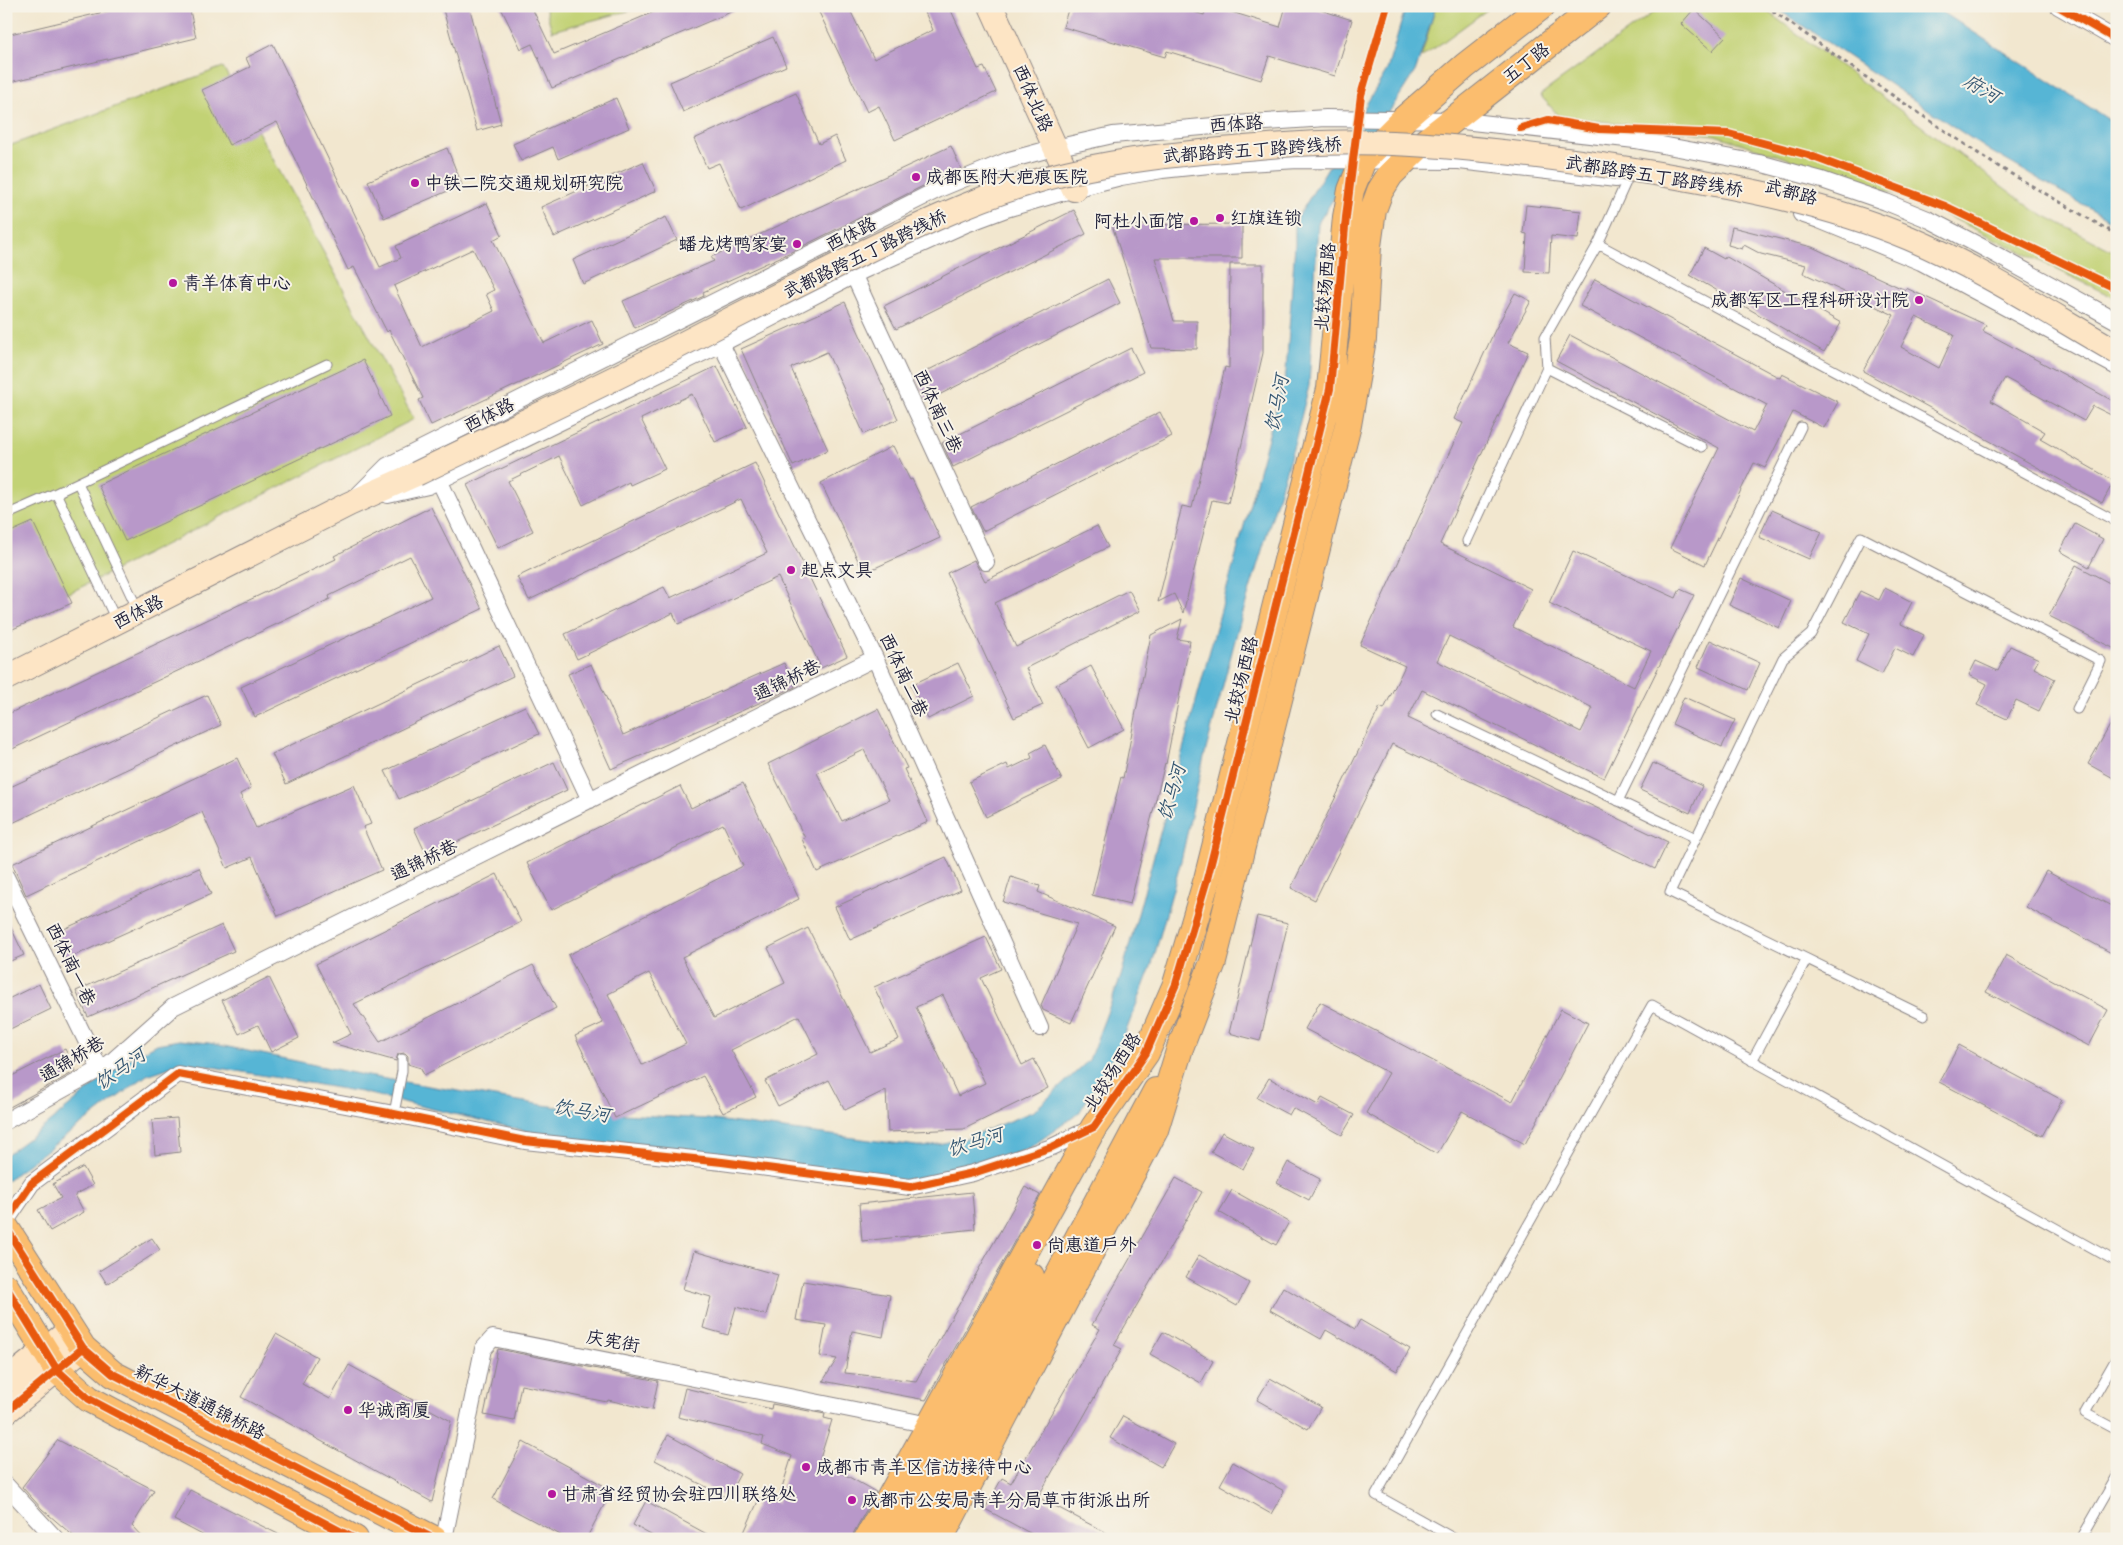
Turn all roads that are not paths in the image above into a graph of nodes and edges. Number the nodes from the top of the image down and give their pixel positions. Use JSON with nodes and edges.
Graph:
{"nodes":[{"id":1,"x":991,"y":6,"type":"edge"},
{"id":2,"x":1542,"y":6,"type":"edge"},
{"id":3,"x":1598,"y":6,"type":"edge"},
{"id":4,"x":2060,"y":8,"type":"edge"},
{"id":5,"x":2117,"y":40,"type":"edge"},
{"id":6,"x":1404,"y":119,"type":"junction"},
{"id":7,"x":1454,"y":120,"type":"junction"},
{"id":8,"x":1056,"y":149,"type":"junction"},
{"id":9,"x":1363,"y":160,"type":"junction"},
{"id":10,"x":1404,"y":160,"type":"junction"},
{"id":11,"x":1627,"y":180,"type":"junction"},
{"id":12,"x":1074,"y":189,"type":"junction"},
{"id":13,"x":1598,"y":244,"type":"junction"},
{"id":14,"x":854,"y":276,"type":"junction"},
{"id":15,"x":2117,"y":321,"type":"edge"},
{"id":16,"x":721,"y":344,"type":"junction"},
{"id":17,"x":2117,"y":352,"type":"edge"},
{"id":18,"x":327,"y":364,"type":"dead end"},
{"id":19,"x":2117,"y":367,"type":"edge"},
{"id":20,"x":1547,"y":368,"type":"junction"},
{"id":21,"x":1801,"y":427,"type":"dead end"},
{"id":22,"x":1702,"y":447,"type":"dead end"},
{"id":23,"x":416,"y":474,"type":"joint"},
{"id":24,"x":439,"y":480,"type":"junction"},
{"id":25,"x":78,"y":483,"type":"junction"},
{"id":26,"x":56,"y":493,"type":"junction"},
{"id":27,"x":350,"y":504,"type":"junction"},
{"id":28,"x":6,"y":515,"type":"edge"},
{"id":29,"x":2117,"y":522,"type":"edge"},
{"id":30,"x":1467,"y":541,"type":"dead end"},
{"id":31,"x":986,"y":562,"type":"dead end"},
{"id":32,"x":139,"y":612,"type":"junction"},
{"id":33,"x":118,"y":623,"type":"junction"},
{"id":34,"x":875,"y":658,"type":"junction"},
{"id":35,"x":6,"y":678,"type":"edge"},
{"id":36,"x":2077,"y":709,"type":"dead end"},
{"id":37,"x":1437,"y":714,"type":"dead end"},
{"id":38,"x":590,"y":800,"type":"junction"},
{"id":39,"x":1618,"y":801,"type":"junction"},
{"id":40,"x":1696,"y":838,"type":"junction"},
{"id":41,"x":6,"y":877,"type":"edge"},
{"id":42,"x":1807,"y":959,"type":"junction"},
{"id":43,"x":1924,"y":1016,"type":"dead end"},
{"id":44,"x":1040,"y":1028,"type":"dead end"},
{"id":45,"x":1180,"y":1048,"type":"junction"},
{"id":46,"x":1146,"y":1053,"type":"junction"},
{"id":47,"x":402,"y":1059,"type":"dead end"},
{"id":48,"x":1752,"y":1061,"type":"junction"},
{"id":49,"x":100,"y":1069,"type":"junction"},
{"id":50,"x":394,"y":1114,"type":"junction"},
{"id":51,"x":6,"y":1121,"type":"edge"},
{"id":52,"x":1094,"y":1127,"type":"junction"},
{"id":53,"x":6,"y":1221,"type":"edge"},
{"id":54,"x":6,"y":1228,"type":"edge"},
{"id":55,"x":2117,"y":1262,"type":"edge"},
{"id":56,"x":6,"y":1287,"type":"edge"},
{"id":57,"x":77,"y":1338,"type":"junction"},
{"id":58,"x":2117,"y":1356,"type":"edge"},
{"id":59,"x":51,"y":1360,"type":"junction"},
{"id":60,"x":6,"y":1381,"type":"edge"},
{"id":61,"x":6,"y":1412,"type":"edge"},
{"id":62,"x":930,"y":1425,"type":"junction"},
{"id":63,"x":2117,"y":1430,"type":"edge"},
{"id":64,"x":2117,"y":1476,"type":"edge"},
{"id":65,"x":6,"y":1485,"type":"edge"},
{"id":66,"x":56,"y":1539,"type":"edge"},
{"id":67,"x":355,"y":1539,"type":"edge"},
{"id":68,"x":434,"y":1539,"type":"edge"},
{"id":69,"x":444,"y":1539,"type":"edge"},
{"id":70,"x":867,"y":1539,"type":"edge"},
{"id":71,"x":896,"y":1539,"type":"edge"},
{"id":72,"x":918,"y":1539,"type":"edge"},
{"id":73,"x":940,"y":1539,"type":"edge"},
{"id":74,"x":1456,"y":1539,"type":"edge"},
{"id":75,"x":2081,"y":1539,"type":"edge"}],
"edges":[{"from":1,"to":8,"type":"street","name":"西体北路"},
{"from":2,"to":6,"type":"main road","name":"五丁路"},
{"from":3,"to":7,"type":"main road","name":"五丁路"},
{"from":4,"to":5,"type":"street"},
{"from":6,"to":7,"type":"street","name":"武都路"},
{"from":6,"to":8,"type":"street","name":"西体路"},
{"from":6,"to":9,"type":"main road","name":"北较场西路"},
{"from":7,"to":10,"type":"main road"},
{"from":7,"to":15,"type":"street","name":"武都路"},
{"from":8,"to":12,"type":"street","name":"西体北路"},
{"from":8,"to":27,"type":"street","name":"西体路"},
{"from":9,"to":10,"type":"street","name":"武都路"},
{"from":9,"to":12,"type":"street","name":"西体路"},
{"from":9,"to":46,"type":"main road","name":"北较场西路"},
{"from":10,"to":11,"type":"street","name":"武都路"},
{"from":10,"to":45,"type":"main road"},
{"from":11,"to":13,"type":"lane"},
{"from":11,"to":19,"type":"street","name":"武都路"},
{"from":12,"to":14,"type":"street","name":"西体路"},
{"from":13,"to":20,"type":"lane"},
{"from":13,"to":29,"type":"lane"},
{"from":14,"to":16,"type":"street","name":"西体路"},
{"from":14,"to":31,"type":"street","name":"西体南三巷"},
{"from":16,"to":24,"type":"street","name":"西体路"},
{"from":16,"to":34,"type":"street","name":"西体南二巷"},
{"from":17,"to":23,"type":"street","name":"武都路跨五丁路跨线桥","bridge":true},
{"from":18,"to":25,"type":"lane"},
{"from":20,"to":22,"type":"lane"},
{"from":20,"to":30,"type":"lane"},
{"from":21,"to":39,"type":"lane"},
{"from":23,"to":27,"type":"street","name":"西体路"},
{"from":24,"to":27,"type":"street","name":"西体路"},
{"from":24,"to":38,"type":"street"},
{"from":25,"to":26,"type":"lane"},
{"from":25,"to":32,"type":"lane"},
{"from":26,"to":28,"type":"lane"},
{"from":26,"to":33,"type":"lane"},
{"from":27,"to":32,"type":"street","name":"西体路"},
{"from":32,"to":33,"type":"street","name":"西体路"},
{"from":33,"to":35,"type":"street","name":"西体路"},
{"from":34,"to":38,"type":"street","name":"通锦桥巷"},
{"from":34,"to":44,"type":"street","name":"西体南二巷"},
{"from":36,"to":40,"type":"lane"},
{"from":37,"to":39,"type":"lane"},
{"from":38,"to":49,"type":"street","name":"通锦桥巷"},
{"from":39,"to":40,"type":"lane"},
{"from":40,"to":42,"type":"lane"},
{"from":41,"to":49,"type":"street","name":"西体南一巷"},
{"from":42,"to":43,"type":"lane"},
{"from":42,"to":48,"type":"lane"},
{"from":45,"to":72,"type":"main road"},
{"from":45,"to":73,"type":"main road"},
{"from":46,"to":52,"type":"main road","name":"北较场西路"},
{"from":46,"to":71,"type":"main road"},
{"from":47,"to":50,"type":"lane"},
{"from":48,"to":55,"type":"lane"},
{"from":48,"to":74,"type":"lane"},
{"from":49,"to":51,"type":"street","name":"通锦桥巷"},
{"from":50,"to":52,"type":"street"},
{"from":50,"to":53,"type":"street"},
{"from":52,"to":62,"type":"main road","name":"北较场西路"},
{"from":54,"to":57,"type":"main road","name":"新华大道通锦桥路"},
{"from":56,"to":59,"type":"main road"},
{"from":57,"to":59,"type":"street"},
{"from":57,"to":68,"type":"main road","name":"新华大道通锦桥路"},
{"from":58,"to":63,"type":"lane"},
{"from":59,"to":60,"type":"street"},
{"from":59,"to":61,"type":"street"},
{"from":59,"to":67,"type":"main road"},
{"from":62,"to":69,"type":"street","name":"庆宪街"},
{"from":62,"to":70,"type":"main road","name":"北较场西路"},
{"from":64,"to":75,"type":"lane"},
{"from":65,"to":66,"type":"street"}]}
